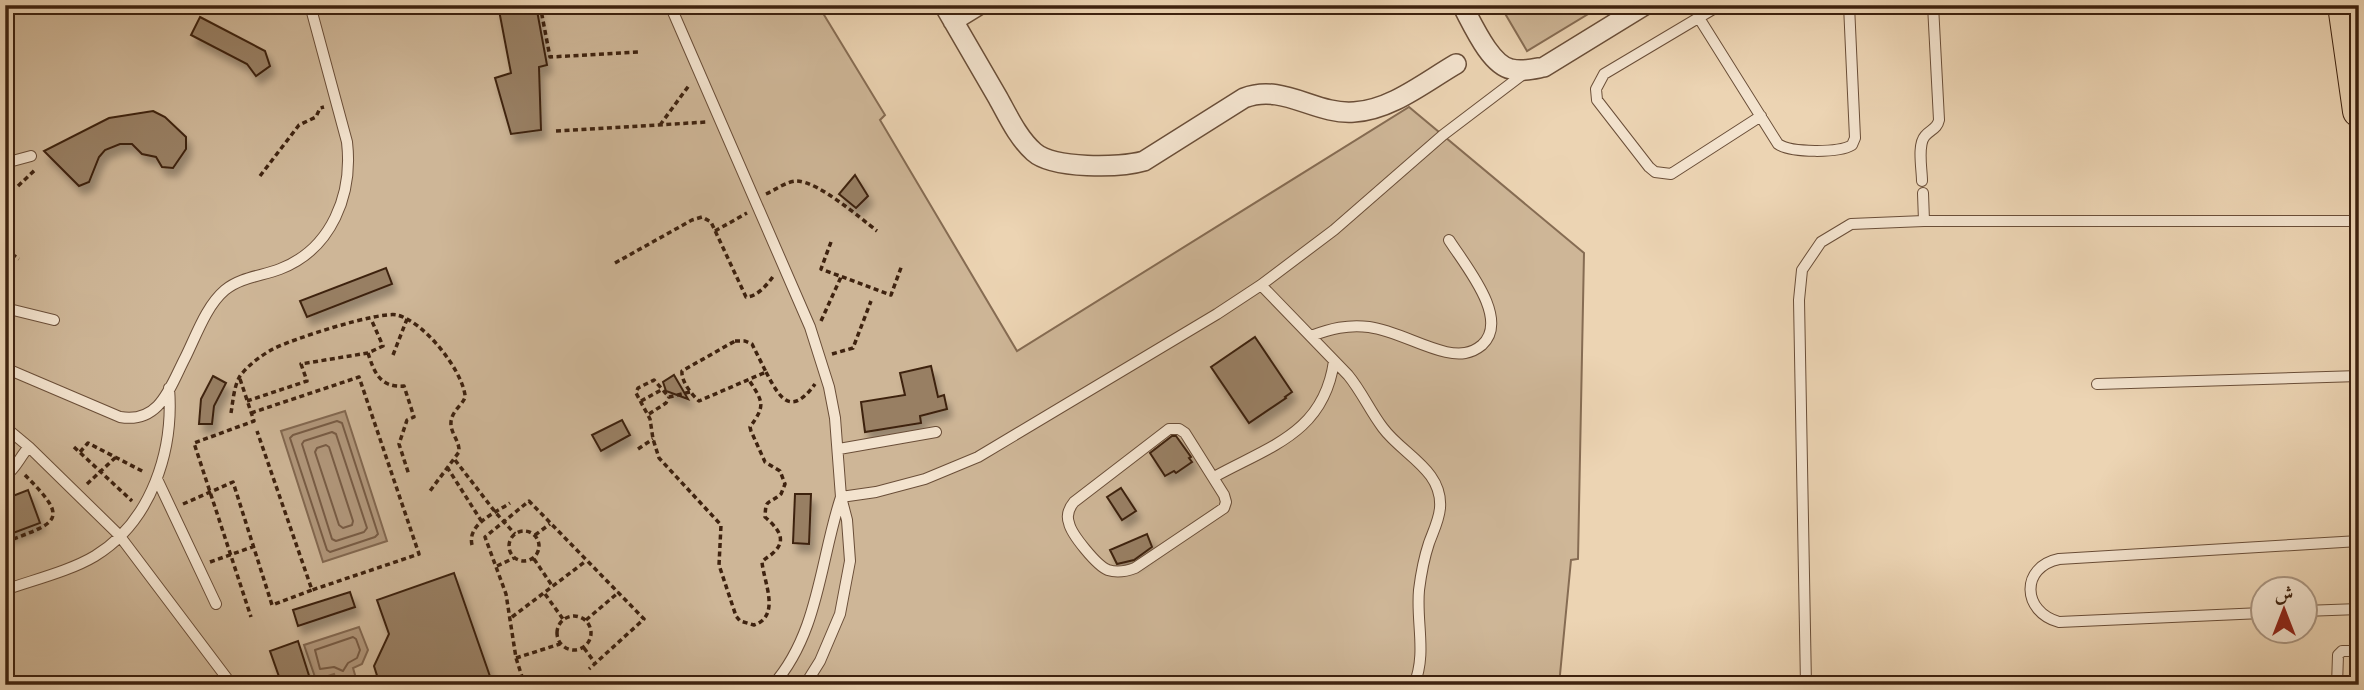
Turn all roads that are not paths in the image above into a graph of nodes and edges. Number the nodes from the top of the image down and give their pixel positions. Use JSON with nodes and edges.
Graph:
{"nodes":[{"id":1,"x":310,"y":5,"type":"edge"},
{"id":2,"x":670,"y":5,"type":"edge"},
{"id":3,"x":979,"y":5,"type":"edge"},
{"id":4,"x":1462,"y":5,"type":"edge"},
{"id":5,"x":1645,"y":5,"type":"edge"},
{"id":6,"x":1720,"y":5,"type":"edge"},
{"id":7,"x":1849,"y":5,"type":"edge"},
{"id":8,"x":1933,"y":5,"type":"edge"},
{"id":9,"x":2344,"y":5,"type":"edge"},
{"id":10,"x":948,"y":13,"type":"edge"},
{"id":11,"x":1699,"y":18,"type":"junction"},
{"id":12,"x":1456,"y":64,"type":"dead end"},
{"id":13,"x":1527,"y":70,"type":"junction"},
{"id":14,"x":2359,"y":111,"type":"edge"},
{"id":15,"x":1761,"y":116,"type":"junction"},
{"id":16,"x":31,"y":156,"type":"dead end"},
{"id":17,"x":5,"y":163,"type":"edge"},
{"id":18,"x":1922,"y":181,"type":"dead end"},
{"id":19,"x":1923,"y":193,"type":"dead end"},
{"id":20,"x":1924,"y":220,"type":"junction"},
{"id":21,"x":2359,"y":220,"type":"edge"},
{"id":22,"x":1449,"y":240,"type":"dead end"},
{"id":23,"x":1261,"y":285,"type":"junction"},
{"id":24,"x":5,"y":308,"type":"edge"},
{"id":25,"x":54,"y":320,"type":"dead end"},
{"id":26,"x":1311,"y":336,"type":"junction"},
{"id":27,"x":1335,"y":361,"type":"junction"},
{"id":28,"x":5,"y":368,"type":"edge"},
{"id":29,"x":2359,"y":376,"type":"edge"},
{"id":30,"x":2097,"y":384,"type":"dead end"},
{"id":31,"x":169,"y":387,"type":"junction"},
{"id":32,"x":5,"y":427,"type":"edge"},
{"id":33,"x":936,"y":432,"type":"dead end"},
{"id":34,"x":29,"y":447,"type":"junction"},
{"id":35,"x":839,"y":449,"type":"junction"},
{"id":36,"x":5,"y":476,"type":"edge"},
{"id":37,"x":1214,"y":477,"type":"junction"},
{"id":38,"x":157,"y":479,"type":"junction"},
{"id":39,"x":841,"y":497,"type":"junction"},
{"id":40,"x":119,"y":535,"type":"junction"},
{"id":41,"x":2359,"y":541,"type":"edge"},
{"id":42,"x":5,"y":590,"type":"edge"},
{"id":43,"x":216,"y":604,"type":"dead end"},
{"id":44,"x":2359,"y":609,"type":"edge"},
{"id":45,"x":2318,"y":611,"type":"edge"},
{"id":46,"x":2248,"y":614,"type":"edge"},
{"id":47,"x":2359,"y":651,"type":"edge"},
{"id":48,"x":232,"y":685,"type":"edge"},
{"id":49,"x":773,"y":685,"type":"edge"},
{"id":50,"x":805,"y":685,"type":"edge"},
{"id":51,"x":1414,"y":685,"type":"edge"},
{"id":52,"x":1805,"y":685,"type":"edge"},
{"id":53,"x":2337,"y":685,"type":"edge"}],
"edges":[{"from":1,"to":31,"type":"lane"},
{"from":2,"to":35,"type":"lane"},
{"from":3,"to":10,"type":"street"},
{"from":4,"to":13,"type":"street"},
{"from":5,"to":13,"type":"street"},
{"from":6,"to":11,"type":"lane"},
{"from":7,"to":15,"type":"lane"},
{"from":8,"to":18,"type":"lane"},
{"from":9,"to":14,"type":"highway"},
{"from":10,"to":12,"type":"street"},
{"from":11,"to":15,"type":"lane"},
{"from":11,"to":15,"type":"lane"},
{"from":13,"to":23,"type":"lane"},
{"from":16,"to":17,"type":"lane"},
{"from":19,"to":20,"type":"lane"},
{"from":20,"to":21,"type":"lane"},
{"from":20,"to":52,"type":"lane"},
{"from":22,"to":26,"type":"lane"},
{"from":23,"to":26,"type":"lane"},
{"from":23,"to":39,"type":"lane"},
{"from":24,"to":25,"type":"lane"},
{"from":26,"to":27,"type":"lane"},
{"from":27,"to":37,"type":"lane"},
{"from":27,"to":51,"type":"lane"},
{"from":28,"to":31,"type":"lane"},
{"from":29,"to":30,"type":"lane"},
{"from":31,"to":38,"type":"lane"},
{"from":32,"to":34,"type":"lane"},
{"from":33,"to":35,"type":"lane"},
{"from":34,"to":36,"type":"lane"},
{"from":34,"to":40,"type":"lane"},
{"from":35,"to":39,"type":"lane"},
{"from":37,"to":37,"type":"lane"},
{"from":38,"to":40,"type":"lane"},
{"from":38,"to":43,"type":"lane"},
{"from":39,"to":49,"type":"lane"},
{"from":39,"to":50,"type":"lane"},
{"from":40,"to":42,"type":"lane"},
{"from":40,"to":48,"type":"lane"},
{"from":41,"to":46,"type":"lane"},
{"from":44,"to":45,"type":"lane"},
{"from":47,"to":53,"type":"lane"}]}
